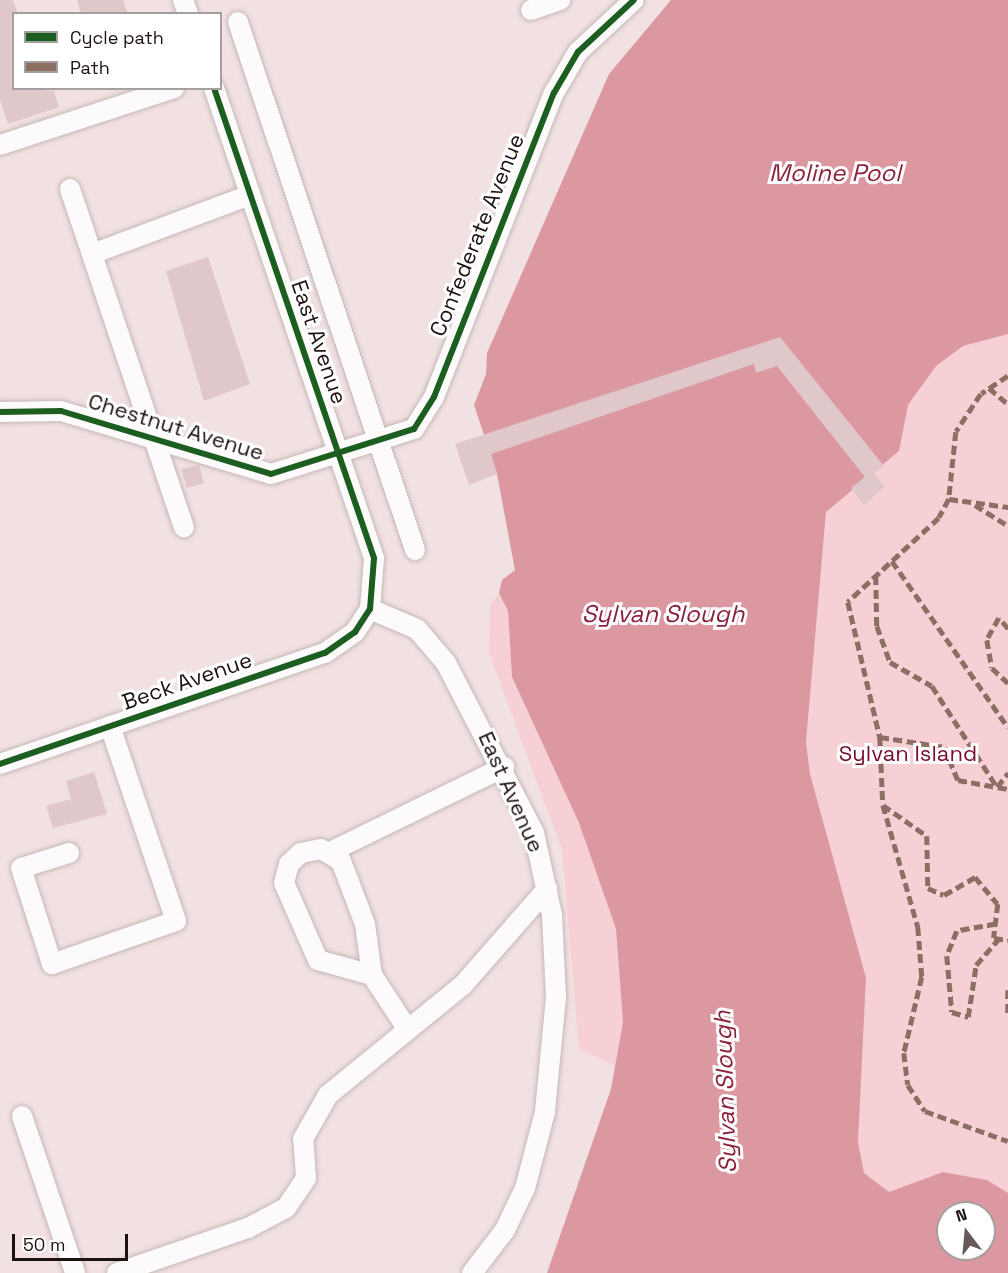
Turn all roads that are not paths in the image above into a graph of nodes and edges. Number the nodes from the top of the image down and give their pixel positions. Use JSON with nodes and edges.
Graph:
{"nodes":[{"id":1,"x":560,"y":0,"type":"edge"},
{"id":2,"x":634,"y":0,"type":"edge"},
{"id":3,"x":531,"y":10,"type":"dead end"},
{"id":4,"x":238,"y":22,"type":"dead end"},
{"id":5,"x":168,"y":90,"type":"edge"},
{"id":6,"x":215,"y":90,"type":"edge"},
{"id":7,"x":0,"y":145,"type":"edge"},
{"id":8,"x":70,"y":189,"type":"dead end"},
{"id":9,"x":250,"y":195,"type":"junction"},
{"id":10,"x":92,"y":254,"type":"junction"},
{"id":11,"x":0,"y":412,"type":"edge"},
{"id":12,"x":155,"y":439,"type":"junction"},
{"id":13,"x":378,"y":442,"type":"junction"},
{"id":14,"x":339,"y":455,"type":"junction"},
{"id":15,"x":184,"y":527,"type":"dead end"},
{"id":16,"x":416,"y":550,"type":"dead end"},
{"id":17,"x":370,"y":609,"type":"junction"},
{"id":18,"x":110,"y":726,"type":"junction"},
{"id":19,"x":0,"y":764,"type":"edge"},
{"id":20,"x":504,"y":767,"type":"junction"},
{"id":21,"x":330,"y":852,"type":"junction"},
{"id":22,"x":69,"y":853,"type":"dead end"},
{"id":23,"x":546,"y":889,"type":"junction"},
{"id":24,"x":372,"y":975,"type":"junction"},
{"id":25,"x":406,"y":1027,"type":"junction"},
{"id":26,"x":22,"y":1116,"type":"dead end"},
{"id":27,"x":75,"y":1273,"type":"edge"},
{"id":28,"x":117,"y":1273,"type":"edge"},
{"id":29,"x":472,"y":1273,"type":"edge"}],
"edges":[{"from":1,"to":3,"type":"street"},
{"from":2,"to":13,"type":"street","name":"Confederate Avenue"},
{"from":4,"to":13,"type":"street"},
{"from":5,"to":7,"type":"street"},
{"from":6,"to":9,"type":"street","name":"East Avenue"},
{"from":8,"to":10,"type":"street"},
{"from":9,"to":10,"type":"street"},
{"from":9,"to":14,"type":"street","name":"East Avenue"},
{"from":10,"to":12,"type":"street"},
{"from":11,"to":12,"type":"street","name":"Chestnut Avenue"},
{"from":12,"to":14,"type":"street","name":"Chestnut Avenue"},
{"from":12,"to":15,"type":"street"},
{"from":13,"to":14,"type":"street","name":"Confederate Avenue"},
{"from":13,"to":16,"type":"street"},
{"from":14,"to":17,"type":"street","name":"East Avenue"},
{"from":17,"to":18,"type":"street","name":"Beck Avenue"},
{"from":17,"to":20,"type":"street","name":"East Avenue"},
{"from":18,"to":19,"type":"street","name":"Beck Avenue"},
{"from":18,"to":22,"type":"street"},
{"from":20,"to":21,"type":"street"},
{"from":20,"to":23,"type":"street","name":"East Avenue"},
{"from":21,"to":24,"type":"street"},
{"from":21,"to":24,"type":"street"},
{"from":23,"to":25,"type":"street"},
{"from":23,"to":29,"type":"street","name":"East Avenue"},
{"from":24,"to":25,"type":"street"},
{"from":25,"to":28,"type":"street"},
{"from":26,"to":27,"type":"street"}]}
